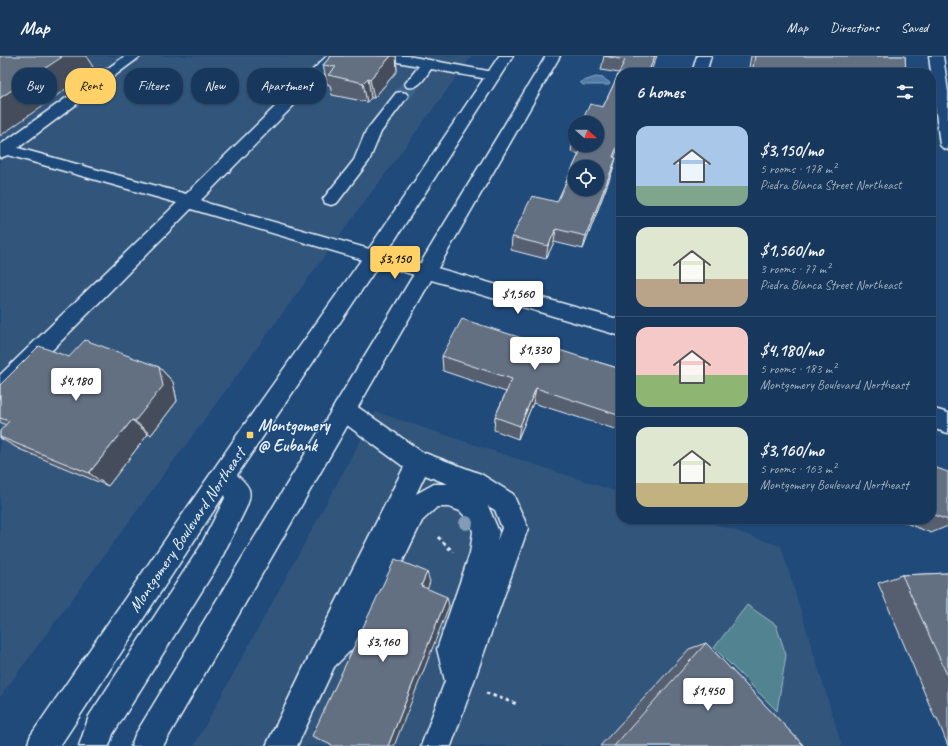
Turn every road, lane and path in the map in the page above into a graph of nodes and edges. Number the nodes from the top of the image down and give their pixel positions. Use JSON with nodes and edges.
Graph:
{"nodes":[{"id":1,"x":134,"y":56,"type":"edge"},
{"id":2,"x":335,"y":56,"type":"edge"},
{"id":3,"x":386,"y":56,"type":"edge"},
{"id":4,"x":506,"y":56,"type":"edge"},
{"id":5,"x":553,"y":56,"type":"edge"},
{"id":6,"x":704,"y":56,"type":"edge"},
{"id":7,"x":936,"y":56,"type":"edge"},
{"id":8,"x":428,"y":64,"type":"junction"},
{"id":9,"x":700,"y":68,"type":"edge"},
{"id":10,"x":493,"y":76,"type":"junction"},
{"id":11,"x":412,"y":84,"type":"tunnel mouth"},
{"id":12,"x":402,"y":96,"type":"tunnel mouth"},
{"id":13,"x":948,"y":145,"type":"edge"},
{"id":14,"x":2,"y":151,"type":"edge"},
{"id":15,"x":331,"y":199,"type":"dead end"},
{"id":16,"x":188,"y":202,"type":"junction"},
{"id":17,"x":374,"y":258,"type":"junction"},
{"id":18,"x":425,"y":272,"type":"junction"},
{"id":19,"x":616,"y":326,"type":"edge"},
{"id":20,"x":0,"y":389,"type":"edge"},
{"id":21,"x":344,"y":410,"type":"junction"},
{"id":22,"x":936,"y":419,"type":"edge"},
{"id":23,"x":948,"y":423,"type":"edge"},
{"id":24,"x":419,"y":462,"type":"junction"},
{"id":25,"x":222,"y":477,"type":"junction"},
{"id":26,"x":438,"y":537,"type":"dead end"},
{"id":27,"x":458,"y":558,"type":"dead end"},
{"id":28,"x":323,"y":658,"type":"junction"},
{"id":29,"x":459,"y":680,"type":"junction"},
{"id":30,"x":486,"y":693,"type":"dead end"},
{"id":31,"x":517,"y":704,"type":"dead end"},
{"id":32,"x":42,"y":746,"type":"edge"},
{"id":33,"x":94,"y":746,"type":"edge"},
{"id":34,"x":146,"y":746,"type":"edge"},
{"id":35,"x":281,"y":746,"type":"edge"},
{"id":36,"x":436,"y":746,"type":"edge"}],
"edges":[{"from":1,"to":14,"type":"main road"},
{"from":2,"to":16,"type":"main road"},
{"from":3,"to":8,"type":"main road"},
{"from":4,"to":10,"type":"main road","name":"Montgomery Boulevard Northeast"},
{"from":5,"to":18,"type":"main road"},
{"from":6,"to":9,"type":"main road"},
{"from":7,"to":13,"type":"main road"},
{"from":8,"to":10,"type":"main road"},
{"from":8,"to":11,"type":"main road"},
{"from":10,"to":17,"type":"main road","name":"Montgomery Boulevard Northeast"},
{"from":12,"to":15,"type":"main road"},
{"from":14,"to":16,"type":"main road"},
{"from":16,"to":17,"type":"main road"},
{"from":16,"to":20,"type":"main road"},
{"from":17,"to":18,"type":"main road"},
{"from":17,"to":25,"type":"main road","name":"Montgomery Boulevard Northeast"},
{"from":18,"to":19,"type":"main road"},
{"from":18,"to":21,"type":"main road"},
{"from":21,"to":24,"type":"main road"},
{"from":21,"to":34,"type":"main road"},
{"from":22,"to":23,"type":"main road"},
{"from":24,"to":28,"type":"main road"},
{"from":24,"to":29,"type":"main road"},
{"from":25,"to":32,"type":"main road","name":"Montgomery Boulevard Northeast"},
{"from":25,"to":33,"type":"main road"},
{"from":26,"to":27,"type":"path"},
{"from":28,"to":29,"type":"main road"},
{"from":28,"to":35,"type":"main road"},
{"from":29,"to":36,"type":"main road"},
{"from":30,"to":31,"type":"path"}]}
